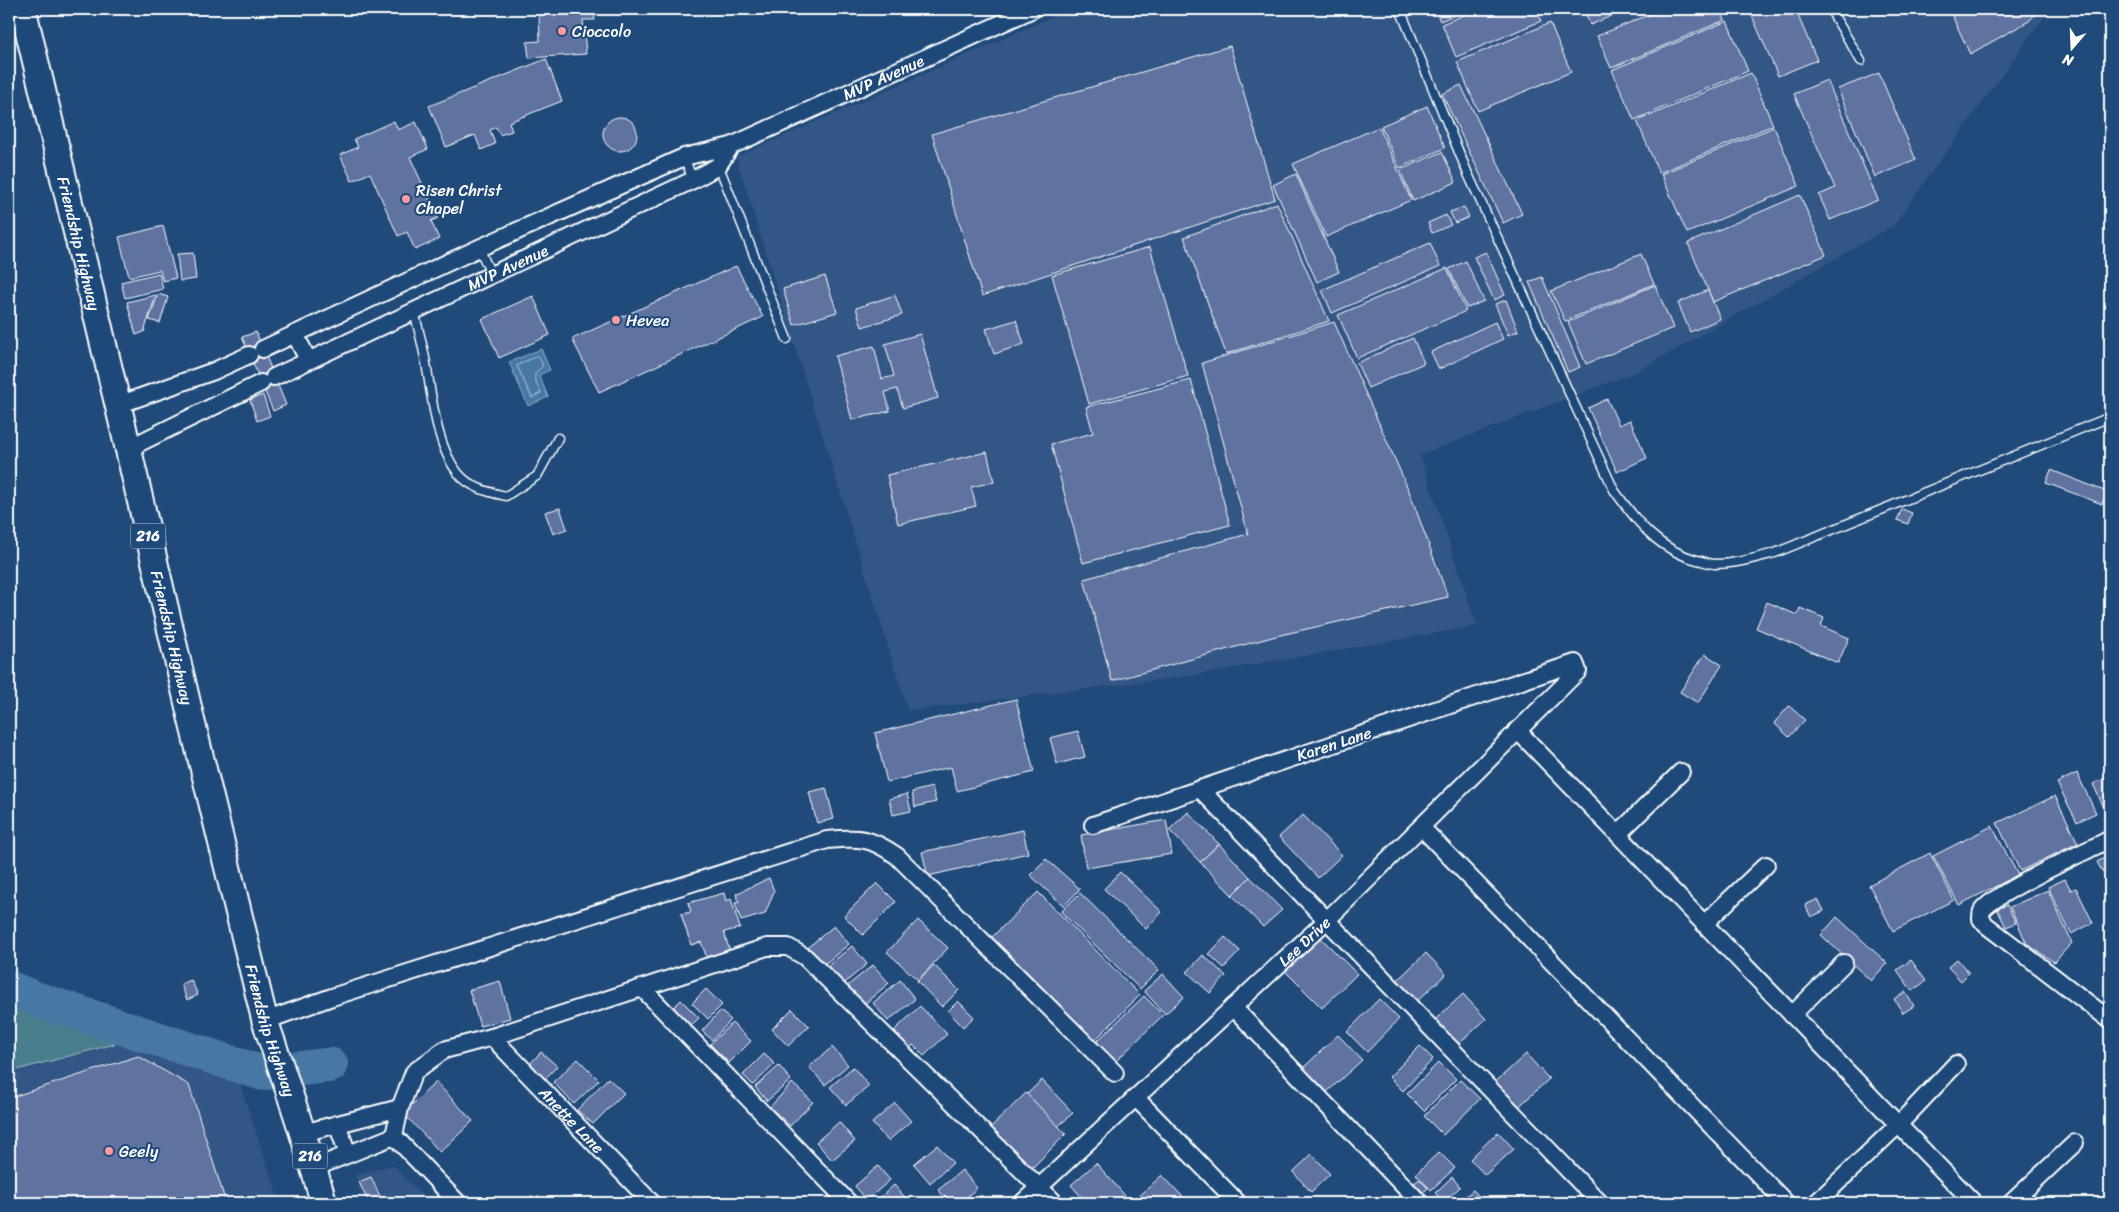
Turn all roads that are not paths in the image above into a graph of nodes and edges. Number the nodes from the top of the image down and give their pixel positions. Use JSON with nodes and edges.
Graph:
{"nodes":[{"id":1,"x":23,"y":9,"type":"edge"},
{"id":2,"x":1033,"y":9,"type":"edge"},
{"id":3,"x":1400,"y":9,"type":"edge"},
{"id":4,"x":1830,"y":9,"type":"edge"},
{"id":5,"x":1861,"y":61,"type":"dead end"},
{"id":6,"x":684,"y":157,"type":"junction"},
{"id":7,"x":716,"y":158,"type":"junction"},
{"id":8,"x":693,"y":180,"type":"junction"},
{"id":9,"x":479,"y":248,"type":"junction"},
{"id":10,"x":491,"y":274,"type":"junction"},
{"id":11,"x":401,"y":285,"type":"junction"},
{"id":12,"x":414,"y":310,"type":"junction"},
{"id":13,"x":294,"y":334,"type":"junction"},
{"id":14,"x":787,"y":339,"type":"dead end"},
{"id":15,"x":308,"y":360,"type":"junction"},
{"id":16,"x":118,"y":405,"type":"junction"},
{"id":17,"x":2110,"y":417,"type":"edge"},
{"id":18,"x":558,"y":438,"type":"dead end"},
{"id":19,"x":127,"y":449,"type":"junction"},
{"id":20,"x":1577,"y":667,"type":"joint"},
{"id":21,"x":1518,"y":730,"type":"junction"},
{"id":22,"x":1681,"y":772,"type":"dead end"},
{"id":23,"x":1200,"y":789,"type":"junction"},
{"id":24,"x":1093,"y":825,"type":"dead end"},
{"id":25,"x":1421,"y":827,"type":"junction"},
{"id":26,"x":1618,"y":834,"type":"junction"},
{"id":27,"x":2110,"y":839,"type":"edge"},
{"id":28,"x":1766,"y":866,"type":"dead end"},
{"id":29,"x":1326,"y":921,"type":"junction"},
{"id":30,"x":1704,"y":924,"type":"junction"},
{"id":31,"x":1844,"y":963,"type":"dead end"},
{"id":32,"x":642,"y":988,"type":"junction"},
{"id":33,"x":1233,"y":1007,"type":"junction"},
{"id":34,"x":1792,"y":1015,"type":"junction"},
{"id":35,"x":2110,"y":1020,"type":"edge"},
{"id":36,"x":265,"y":1021,"type":"junction"},
{"id":37,"x":492,"y":1037,"type":"junction"},
{"id":38,"x":1956,"y":1064,"type":"dead end"},
{"id":39,"x":1115,"y":1072,"type":"dead end"},
{"id":40,"x":1136,"y":1098,"type":"junction"},
{"id":41,"x":400,"y":1108,"type":"junction"},
{"id":42,"x":299,"y":1121,"type":"junction"},
{"id":43,"x":338,"y":1124,"type":"junction"},
{"id":44,"x":1898,"y":1124,"type":"junction"},
{"id":45,"x":394,"y":1136,"type":"junction"},
{"id":46,"x":2075,"y":1143,"type":"dead end"},
{"id":47,"x":348,"y":1154,"type":"junction"},
{"id":48,"x":314,"y":1168,"type":"junction"},
{"id":49,"x":1040,"y":1187,"type":"junction"},
{"id":50,"x":324,"y":1203,"type":"edge"},
{"id":51,"x":458,"y":1203,"type":"edge"},
{"id":52,"x":652,"y":1203,"type":"edge"},
{"id":53,"x":849,"y":1203,"type":"edge"},
{"id":54,"x":1022,"y":1203,"type":"edge"},
{"id":55,"x":1055,"y":1203,"type":"edge"},
{"id":56,"x":1238,"y":1203,"type":"edge"},
{"id":57,"x":1420,"y":1203,"type":"edge"},
{"id":58,"x":1600,"y":1203,"type":"edge"},
{"id":59,"x":1786,"y":1203,"type":"edge"},
{"id":60,"x":1816,"y":1203,"type":"edge"},
{"id":61,"x":1974,"y":1203,"type":"edge"},
{"id":62,"x":2011,"y":1203,"type":"edge"}],
"edges":[{"from":1,"to":16,"type":"main road","name":"Friendship Highway","number":"216"},
{"from":2,"to":7,"type":"street","name":"MVP Avenue"},
{"from":3,"to":17,"type":"lane"},
{"from":4,"to":5,"type":"lane"},
{"from":6,"to":7,"type":"street","name":"MVP Avenue"},
{"from":6,"to":8,"type":"lane"},
{"from":6,"to":9,"type":"street","name":"MVP Avenue"},
{"from":7,"to":8,"type":"street","name":"MVP Avenue"},
{"from":7,"to":14,"type":"lane"},
{"from":8,"to":10,"type":"street","name":"MVP Avenue"},
{"from":9,"to":10,"type":"lane"},
{"from":9,"to":11,"type":"street","name":"MVP Avenue"},
{"from":10,"to":12,"type":"street","name":"MVP Avenue"},
{"from":11,"to":12,"type":"street"},
{"from":11,"to":13,"type":"street","name":"MVP Avenue"},
{"from":12,"to":15,"type":"street","name":"MVP Avenue"},
{"from":12,"to":18,"type":"lane"},
{"from":13,"to":15,"type":"street"},
{"from":13,"to":16,"type":"street","name":"MVP Avenue"},
{"from":15,"to":19,"type":"street","name":"MVP Avenue"},
{"from":16,"to":19,"type":"main road","name":"Friendship Highway","number":"216"},
{"from":19,"to":36,"type":"main road","name":"Friendship Highway","number":"216"},
{"from":20,"to":21,"type":"street","name":"Lee Drive"},
{"from":20,"to":23,"type":"street","name":"Karen Lane"},
{"from":21,"to":25,"type":"street","name":"Lee Drive"},
{"from":21,"to":26,"type":"street"},
{"from":22,"to":26,"type":"street"},
{"from":23,"to":24,"type":"street","name":"Karen Lane"},
{"from":23,"to":29,"type":"street"},
{"from":25,"to":29,"type":"street","name":"Lee Drive"},
{"from":25,"to":59,"type":"street"},
{"from":26,"to":30,"type":"street"},
{"from":27,"to":35,"type":"street"},
{"from":28,"to":30,"type":"street"},
{"from":29,"to":33,"type":"street","name":"Lee Drive"},
{"from":29,"to":58,"type":"street"},
{"from":30,"to":34,"type":"street"},
{"from":31,"to":34,"type":"street"},
{"from":32,"to":37,"type":"street"},
{"from":32,"to":49,"type":"street"},
{"from":32,"to":53,"type":"street"},
{"from":33,"to":40,"type":"street","name":"Lee Drive"},
{"from":33,"to":57,"type":"street"},
{"from":34,"to":44,"type":"street"},
{"from":36,"to":39,"type":"street"},
{"from":36,"to":42,"type":"main road","name":"Friendship Highway","number":"216"},
{"from":37,"to":41,"type":"street"},
{"from":37,"to":52,"type":"street","name":"Anette Lane"},
{"from":38,"to":44,"type":"street"},
{"from":40,"to":49,"type":"street","name":"Lee Drive"},
{"from":40,"to":56,"type":"street"},
{"from":41,"to":43,"type":"street"},
{"from":41,"to":45,"type":"street"},
{"from":42,"to":43,"type":"street"},
{"from":42,"to":48,"type":"main road","name":"Friendship Highway","number":"216"},
{"from":43,"to":47,"type":"street"},
{"from":44,"to":60,"type":"street"},
{"from":44,"to":61,"type":"street"},
{"from":45,"to":47,"type":"street"},
{"from":45,"to":51,"type":"street"},
{"from":46,"to":62,"type":"street"},
{"from":47,"to":48,"type":"street"},
{"from":48,"to":50,"type":"main road","name":"Friendship Highway","number":"216"},
{"from":49,"to":54,"type":"street","name":"Lee Drive"},
{"from":49,"to":55,"type":"street"}]}
